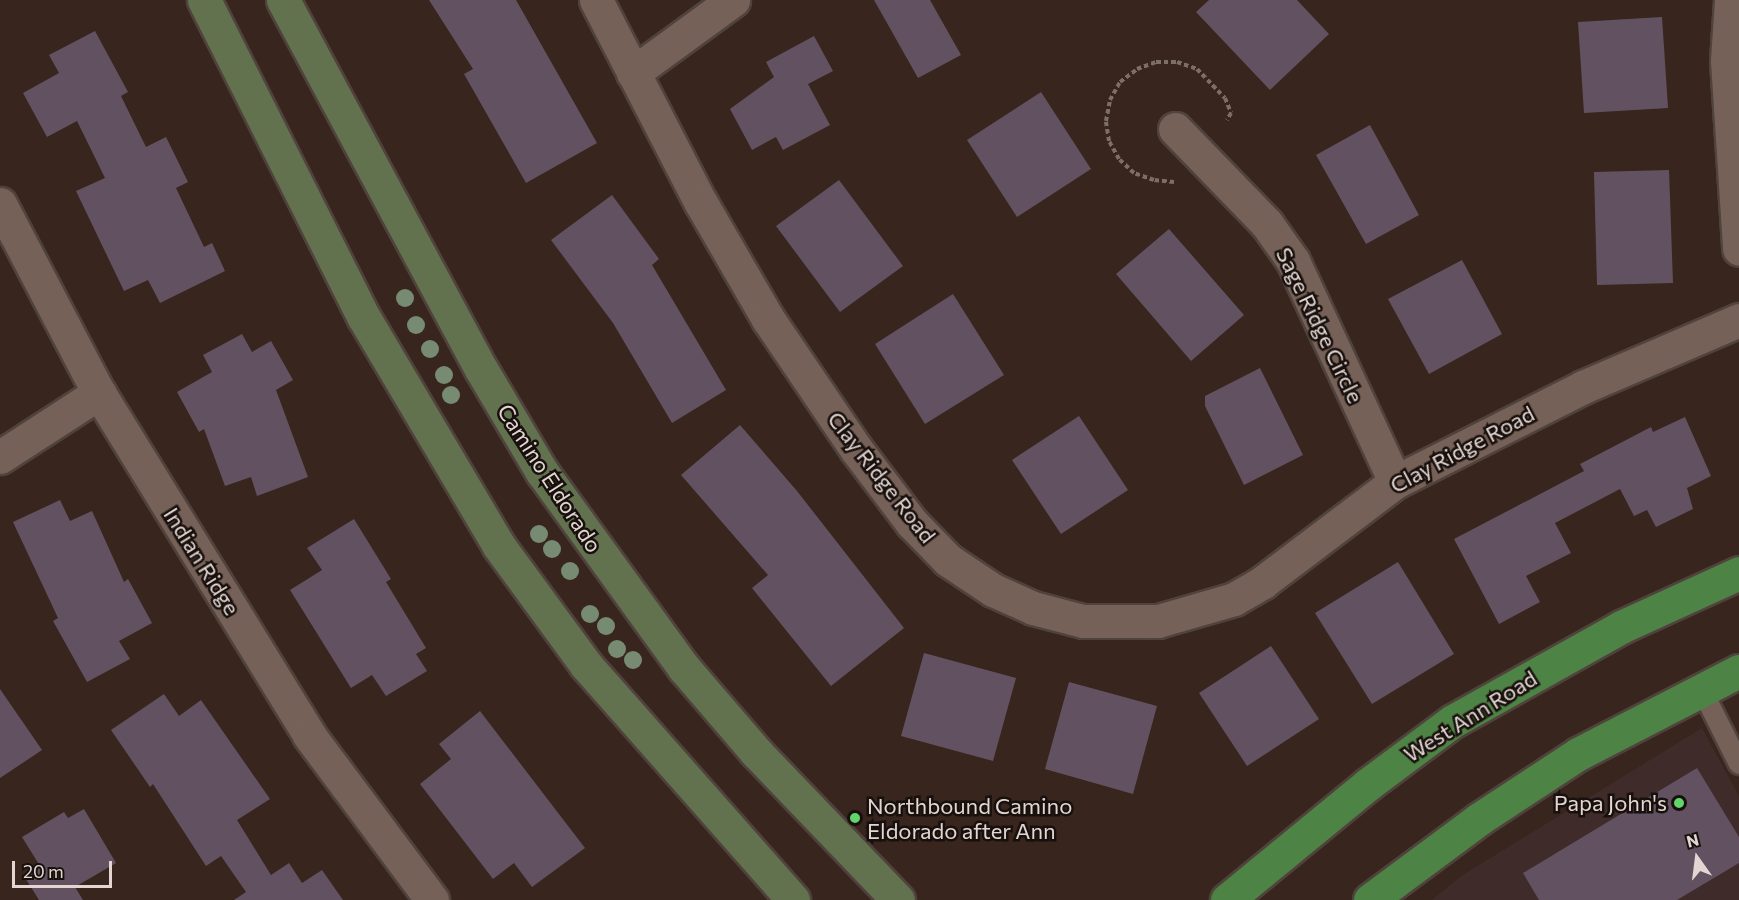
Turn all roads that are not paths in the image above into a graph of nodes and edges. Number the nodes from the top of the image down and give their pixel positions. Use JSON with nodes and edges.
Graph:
{"nodes":[{"id":1,"x":204,"y":0,"type":"edge"},
{"id":2,"x":283,"y":0,"type":"edge"},
{"id":3,"x":596,"y":0,"type":"edge"},
{"id":4,"x":733,"y":0,"type":"edge"},
{"id":5,"x":1731,"y":0,"type":"edge"},
{"id":6,"x":633,"y":73,"type":"junction"},
{"id":7,"x":1175,"y":129,"type":"dead end"},
{"id":8,"x":0,"y":204,"type":"edge"},
{"id":9,"x":1739,"y":249,"type":"edge"},
{"id":10,"x":1739,"y":320,"type":"edge"},
{"id":11,"x":99,"y":393,"type":"junction"},
{"id":12,"x":0,"y":457,"type":"edge"},
{"id":13,"x":1395,"y":482,"type":"junction"},
{"id":14,"x":1739,"y":573,"type":"edge"},
{"id":15,"x":1739,"y":671,"type":"edge"},
{"id":16,"x":1701,"y":688,"type":"junction"},
{"id":17,"x":1739,"y":764,"type":"edge"},
{"id":18,"x":432,"y":900,"type":"edge"},
{"id":19,"x":793,"y":900,"type":"edge"},
{"id":20,"x":898,"y":900,"type":"edge"},
{"id":21,"x":1227,"y":900,"type":"edge"},
{"id":22,"x":1370,"y":900,"type":"edge"}],
"edges":[{"from":1,"to":19,"type":"main road"},
{"from":2,"to":20,"type":"main road","name":"Camino Eldorado"},
{"from":3,"to":6,"type":"street","name":"Clay Ridge Road"},
{"from":4,"to":6,"type":"street"},
{"from":5,"to":9,"type":"street"},
{"from":6,"to":13,"type":"street","name":"Clay Ridge Road"},
{"from":7,"to":13,"type":"street","name":"Sage Ridge Circle"},
{"from":8,"to":11,"type":"street","name":"Indian Ridge"},
{"from":10,"to":13,"type":"street","name":"Clay Ridge Road"},
{"from":11,"to":12,"type":"street"},
{"from":11,"to":18,"type":"street","name":"Indian Ridge"},
{"from":14,"to":21,"type":"main road","name":"West Ann Road"},
{"from":15,"to":16,"type":"main road"},
{"from":16,"to":17,"type":"lane"},
{"from":16,"to":22,"type":"main road"}]}
